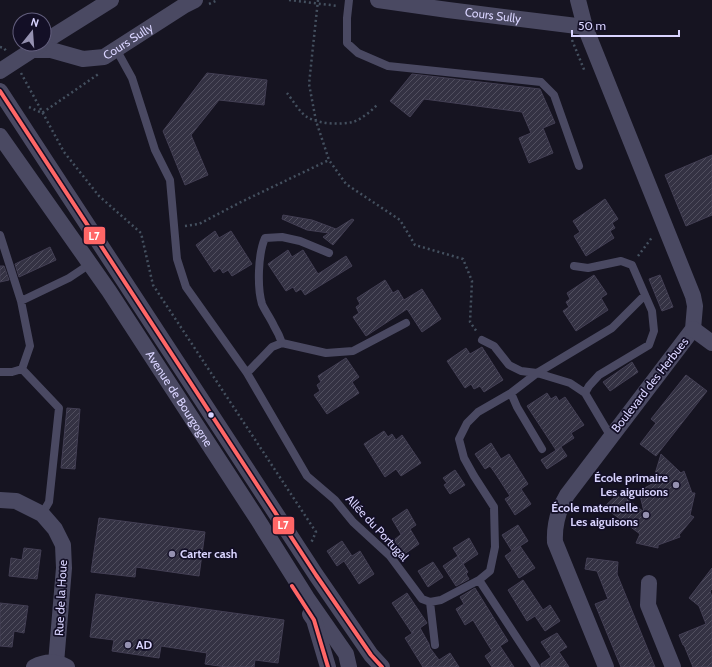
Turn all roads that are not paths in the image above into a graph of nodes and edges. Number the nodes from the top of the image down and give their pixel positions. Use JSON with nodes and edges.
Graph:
{"nodes":[{"id":1,"x":111,"y":0,"type":"edge"},
{"id":2,"x":195,"y":0,"type":"edge"},
{"id":3,"x":348,"y":0,"type":"edge"},
{"id":4,"x":378,"y":0,"type":"edge"},
{"id":5,"x":578,"y":0,"type":"edge"},
{"id":6,"x":446,"y":5,"type":"edge"},
{"id":7,"x":585,"y":27,"type":"junction"},
{"id":8,"x":52,"y":37,"type":"edge"},
{"id":9,"x":116,"y":49,"type":"junction"},
{"id":10,"x":52,"y":50,"type":"edge"},
{"id":11,"x":29,"y":52,"type":"edge"},
{"id":12,"x":0,"y":72,"type":"edge"},
{"id":13,"x":0,"y":91,"type":"edge"},
{"id":14,"x":0,"y":105,"type":"edge"},
{"id":15,"x":0,"y":136,"type":"edge"},
{"id":16,"x":0,"y":148,"type":"edge"},
{"id":17,"x":579,"y":166,"type":"dead end"},
{"id":18,"x":0,"y":235,"type":"edge"},
{"id":19,"x":329,"y":253,"type":"dead end"},
{"id":20,"x":574,"y":266,"type":"dead end"},
{"id":21,"x":84,"y":268,"type":"junction"},
{"id":22,"x":645,"y":295,"type":"junction"},
{"id":23,"x":21,"y":301,"type":"junction"},
{"id":24,"x":406,"y":323,"type":"dead end"},
{"id":25,"x":693,"y":329,"type":"junction"},
{"id":26,"x":482,"y":340,"type":"road end"},
{"id":27,"x":282,"y":343,"type":"junction"},
{"id":28,"x":712,"y":343,"type":"edge"},
{"id":29,"x":22,"y":369,"type":"junction"},
{"id":30,"x":0,"y":372,"type":"edge"},
{"id":31,"x":247,"y":373,"type":"junction"},
{"id":32,"x":537,"y":373,"type":"junction"},
{"id":33,"x":511,"y":393,"type":"junction"},
{"id":34,"x":584,"y":393,"type":"junction"},
{"id":35,"x":611,"y":437,"type":"junction"},
{"id":36,"x":542,"y":449,"type":"dead end"},
{"id":37,"x":0,"y":500,"type":"edge"},
{"id":38,"x":42,"y":514,"type":"junction"},
{"id":39,"x":479,"y":580,"type":"junction"},
{"id":40,"x":649,"y":583,"type":"dead end"},
{"id":41,"x":430,"y":602,"type":"junction"},
{"id":42,"x":435,"y":645,"type":"dead end"},
{"id":43,"x":61,"y":665,"type":"edge"},
{"id":44,"x":327,"y":666,"type":"edge"},
{"id":45,"x":34,"y":667,"type":"edge"},
{"id":46,"x":349,"y":667,"type":"edge"},
{"id":47,"x":370,"y":667,"type":"edge"},
{"id":48,"x":382,"y":667,"type":"edge"},
{"id":49,"x":536,"y":667,"type":"edge"},
{"id":50,"x":606,"y":667,"type":"edge"},
{"id":51,"x":673,"y":667,"type":"edge"}],
"edges":[{"from":1,"to":8,"type":"street"},
{"from":2,"to":9,"type":"street","name":"Cours Sully"},
{"from":3,"to":17,"type":"lane"},
{"from":4,"to":6,"type":"street","name":"Cours Sully"},
{"from":5,"to":7,"type":"street","name":"Boulevard des Herbues"},
{"from":6,"to":7,"type":"street","name":"Cours Sully"},
{"from":7,"to":25,"type":"street","name":"Boulevard des Herbues"},
{"from":9,"to":10,"type":"street","name":"Cours Sully"},
{"from":9,"to":31,"type":"lane","name":"Allée du Portugal"},
{"from":11,"to":12,"type":"street"},
{"from":13,"to":48,"type":"street","name":"Avenue de Bourgogne"},
{"from":14,"to":47,"type":"street","name":"Avenue de Bourgogne"},
{"from":15,"to":46,"type":"street","name":"Avenue de Bourgogne"},
{"from":16,"to":21,"type":"street","name":"Avenue de Bourgogne"},
{"from":18,"to":23,"type":"lane"},
{"from":19,"to":27,"type":"lane"},
{"from":20,"to":22,"type":"lane"},
{"from":21,"to":23,"type":"lane"},
{"from":21,"to":44,"type":"street","name":"Avenue de Bourgogne"},
{"from":22,"to":32,"type":"lane"},
{"from":22,"to":34,"type":"lane"},
{"from":23,"to":29,"type":"lane"},
{"from":24,"to":27,"type":"lane"},
{"from":25,"to":28,"type":"street"},
{"from":25,"to":35,"type":"street","name":"Boulevard des Herbues"},
{"from":26,"to":32,"type":"lane"},
{"from":27,"to":31,"type":"lane"},
{"from":29,"to":30,"type":"lane"},
{"from":29,"to":38,"type":"lane"},
{"from":31,"to":41,"type":"lane","name":"Allée du Portugal"},
{"from":32,"to":33,"type":"lane"},
{"from":32,"to":34,"type":"lane"},
{"from":33,"to":36,"type":"lane"},
{"from":33,"to":39,"type":"lane"},
{"from":34,"to":35,"type":"lane"},
{"from":35,"to":50,"type":"street","name":"Boulevard des Herbues"},
{"from":37,"to":38,"type":"street","name":"Rue de la Houe"},
{"from":38,"to":43,"type":"street","name":"Rue de la Houe"},
{"from":39,"to":41,"type":"lane"},
{"from":39,"to":49,"type":"lane"},
{"from":40,"to":51,"type":"street"},
{"from":41,"to":42,"type":"lane"},
{"from":43,"to":45,"type":"street"}]}
